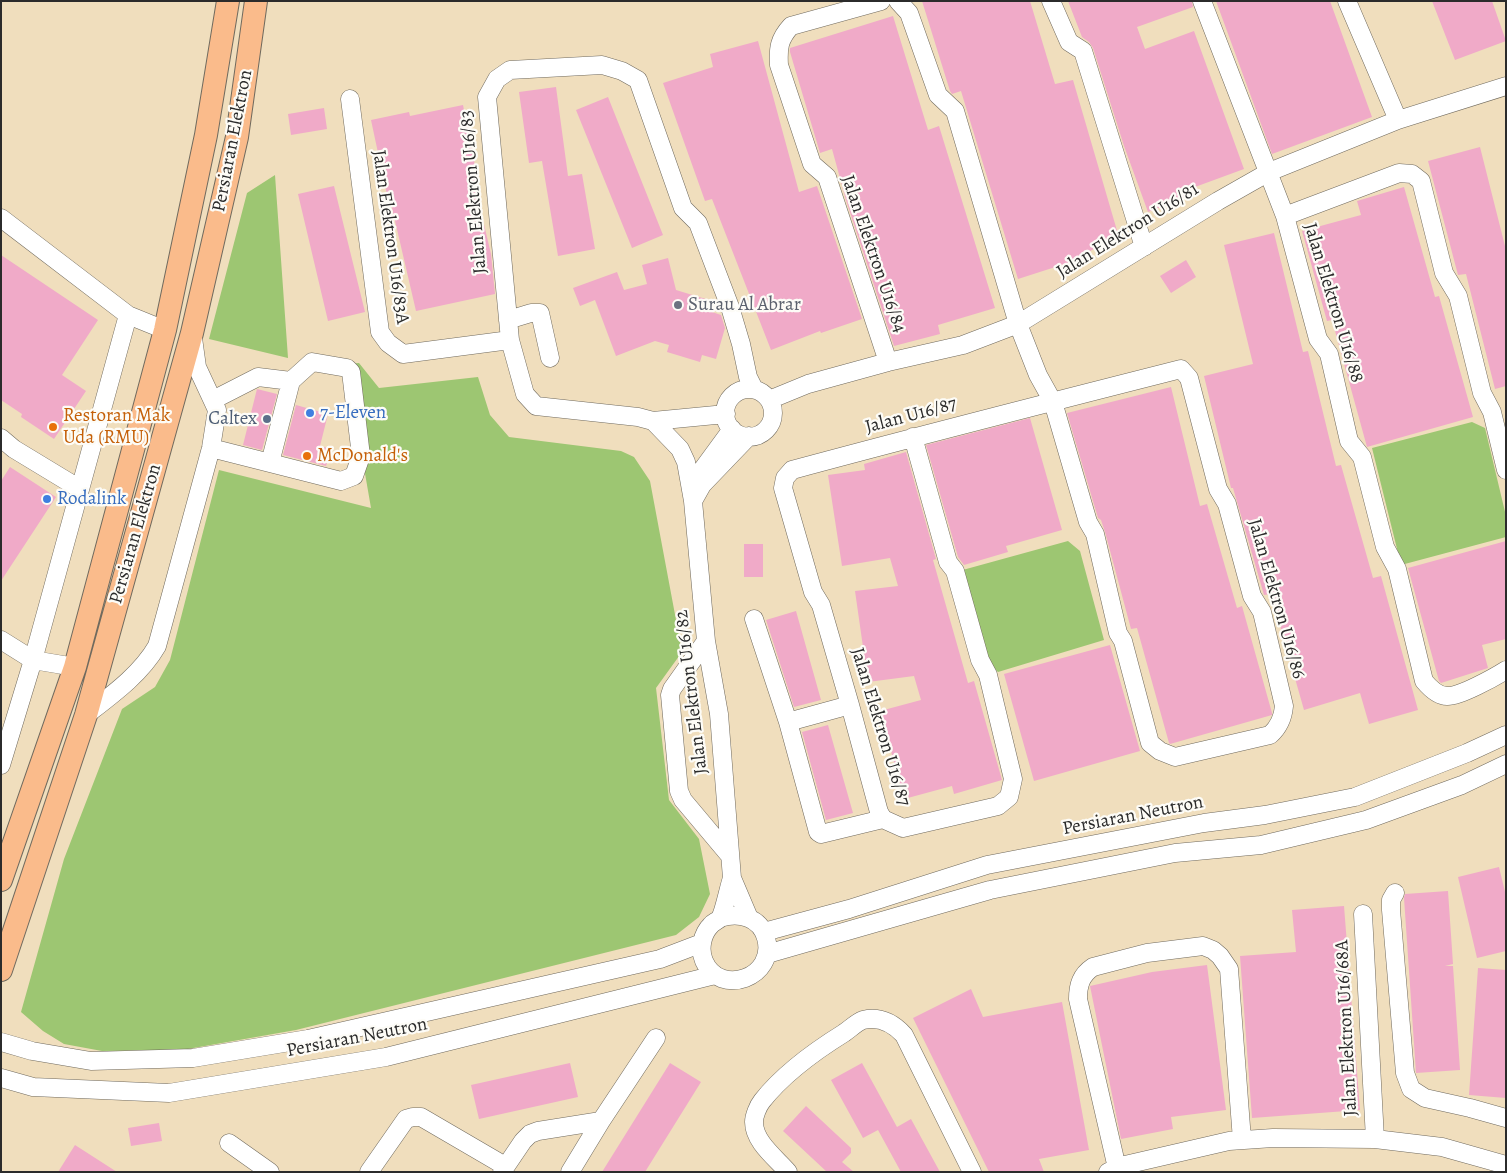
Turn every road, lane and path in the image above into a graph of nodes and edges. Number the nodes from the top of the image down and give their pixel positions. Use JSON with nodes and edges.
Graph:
{"nodes":[{"id":1,"x":228,"y":1,"type":"edge"},
{"id":2,"x":256,"y":1,"type":"edge"},
{"id":3,"x":881,"y":1,"type":"edge"},
{"id":4,"x":898,"y":1,"type":"edge"},
{"id":5,"x":1051,"y":1,"type":"edge"},
{"id":6,"x":1202,"y":1,"type":"edge"},
{"id":7,"x":1347,"y":1,"type":"edge"},
{"id":8,"x":1506,"y":86,"type":"edge"},
{"id":9,"x":350,"y":99,"type":"dead end"},
{"id":10,"x":1398,"y":120,"type":"junction"},
{"id":11,"x":1269,"y":172,"type":"junction"},
{"id":12,"x":1285,"y":216,"type":"junction"},
{"id":13,"x":1,"y":218,"type":"edge"},
{"id":14,"x":1144,"y":247,"type":"junction"},
{"id":15,"x":128,"y":315,"type":"junction"},
{"id":16,"x":508,"y":320,"type":"junction"},
{"id":17,"x":1018,"y":324,"type":"junction"},
{"id":18,"x":165,"y":330,"type":"junction"},
{"id":19,"x":192,"y":333,"type":"junction"},
{"id":20,"x":510,"y":340,"type":"junction"},
{"id":21,"x":550,"y":358,"type":"dead end"},
{"id":22,"x":888,"y":362,"type":"junction"},
{"id":23,"x":291,"y":381,"type":"junction"},
{"id":24,"x":754,"y":390,"type":"junction"},
{"id":25,"x":213,"y":400,"type":"junction"},
{"id":26,"x":769,"y":400,"type":"junction"},
{"id":27,"x":1053,"y":402,"type":"junction"},
{"id":28,"x":653,"y":421,"type":"junction"},
{"id":29,"x":729,"y":421,"type":"junction"},
{"id":30,"x":749,"y":436,"type":"junction"},
{"id":31,"x":913,"y":437,"type":"junction"},
{"id":32,"x":1,"y":438,"type":"edge"},
{"id":33,"x":211,"y":448,"type":"junction"},
{"id":34,"x":270,"y":463,"type":"junction"},
{"id":35,"x":1506,"y":470,"type":"edge"},
{"id":36,"x":785,"y":478,"type":"joint"},
{"id":37,"x":80,"y":489,"type":"junction"},
{"id":38,"x":693,"y":501,"type":"junction"},
{"id":39,"x":754,"y":619,"type":"dead end"},
{"id":40,"x":1,"y":640,"type":"edge"},
{"id":41,"x":706,"y":641,"type":"junction"},
{"id":42,"x":33,"y":660,"type":"junction"},
{"id":43,"x":75,"y":667,"type":"junction"},
{"id":44,"x":1506,"y":670,"type":"edge"},
{"id":45,"x":850,"y":705,"type":"junction"},
{"id":46,"x":86,"y":715,"type":"junction"},
{"id":47,"x":788,"y":722,"type":"junction"},
{"id":48,"x":1506,"y":735,"type":"edge"},
{"id":49,"x":1506,"y":764,"type":"edge"},
{"id":50,"x":1,"y":765,"type":"edge"},
{"id":51,"x":883,"y":819,"type":"junction"},
{"id":52,"x":730,"y":856,"type":"junction"},
{"id":53,"x":732,"y":878,"type":"junction"},
{"id":54,"x":1,"y":880,"type":"edge"},
{"id":55,"x":1395,"y":893,"type":"dead end"},
{"id":56,"x":1362,"y":914,"type":"dead end"},
{"id":57,"x":720,"y":918,"type":"junction"},
{"id":58,"x":750,"y":918,"type":"junction"},
{"id":59,"x":764,"y":932,"type":"junction"},
{"id":60,"x":702,"y":943,"type":"junction"},
{"id":61,"x":767,"y":954,"type":"junction"},
{"id":62,"x":1,"y":970,"type":"edge"},
{"id":63,"x":715,"y":975,"type":"junction"},
{"id":64,"x":656,"y":1038,"type":"dead end"},
{"id":65,"x":1,"y":1042,"type":"edge"},
{"id":66,"x":1,"y":1078,"type":"edge"},
{"id":67,"x":1506,"y":1118,"type":"edge"},
{"id":68,"x":601,"y":1121,"type":"junction"},
{"id":69,"x":1375,"y":1139,"type":"junction"},
{"id":70,"x":1242,"y":1140,"type":"junction"},
{"id":71,"x":229,"y":1143,"type":"dead end"},
{"id":72,"x":1506,"y":1164,"type":"edge"},
{"id":73,"x":503,"y":1169,"type":"edge"},
{"id":74,"x":1112,"y":1170,"type":"edge"},
{"id":75,"x":270,"y":1172,"type":"edge"},
{"id":76,"x":369,"y":1172,"type":"edge"},
{"id":77,"x":570,"y":1172,"type":"edge"},
{"id":78,"x":788,"y":1172,"type":"edge"},
{"id":79,"x":972,"y":1172,"type":"edge"}],
"edges":[{"from":1,"to":18,"type":"main road","name":"Persiaran Elektron"},
{"from":2,"to":19,"type":"main road","name":"Persiaran Elektron"},
{"from":3,"to":22,"type":"street","name":"Jalan Elektron U16/84"},
{"from":4,"to":17,"type":"street"},
{"from":5,"to":14,"type":"street"},
{"from":6,"to":11,"type":"street"},
{"from":7,"to":10,"type":"street"},
{"from":8,"to":10,"type":"street","name":"Jalan Elektron U16/81"},
{"from":9,"to":20,"type":"street","name":"Jalan Elektron U16/83A"},
{"from":10,"to":11,"type":"street","name":"Jalan Elektron U16/81"},
{"from":11,"to":12,"type":"street"},
{"from":11,"to":14,"type":"street","name":"Jalan Elektron U16/81"},
{"from":12,"to":35,"type":"street","name":"Jalan Elektron U16/88"},
{"from":12,"to":44,"type":"street","name":"Jalan Elektron U16/88"},
{"from":13,"to":15,"type":"street"},
{"from":14,"to":17,"type":"street","name":"Jalan Elektron U16/81"},
{"from":15,"to":18,"type":"street"},
{"from":15,"to":37,"type":"street"},
{"from":16,"to":20,"type":"street","name":"Jalan Elektron U16/83"},
{"from":16,"to":21,"type":"street"},
{"from":16,"to":24,"type":"street","name":"Jalan Elektron U16/83"},
{"from":17,"to":22,"type":"street","name":"Jalan Elektron U16/81"},
{"from":17,"to":27,"type":"street","name":"Jalan Elektron U16/86"},
{"from":18,"to":43,"type":"main road","name":"Persiaran Elektron"},
{"from":19,"to":25,"type":"street"},
{"from":19,"to":46,"type":"main road","name":"Persiaran Elektron"},
{"from":20,"to":28,"type":"street","name":"Jalan Elektron U16/83"},
{"from":22,"to":26,"type":"street","name":"Jalan Elektron U16/81"},
{"from":23,"to":25,"type":"street"},
{"from":23,"to":34,"type":"street"},
{"from":23,"to":34,"type":"street"},
{"from":24,"to":26,"type":"street"},
{"from":24,"to":29,"type":"street"},
{"from":25,"to":33,"type":"street"},
{"from":26,"to":30,"type":"street"},
{"from":27,"to":27,"type":"street","name":"Jalan Elektron U16/86"},
{"from":27,"to":31,"type":"street","name":"Jalan U16/87"},
{"from":28,"to":29,"type":"street","name":"Jalan Elektron U16/83"},
{"from":28,"to":38,"type":"street"},
{"from":29,"to":30,"type":"street"},
{"from":29,"to":38,"type":"street"},
{"from":30,"to":38,"type":"street"},
{"from":31,"to":36,"type":"street","name":"Jalan U16/87"},
{"from":31,"to":51,"type":"street","name":"Jalan Elektron U16/87"},
{"from":32,"to":37,"type":"street"},
{"from":33,"to":34,"type":"street"},
{"from":33,"to":46,"type":"street"},
{"from":36,"to":45,"type":"street","name":"Jalan Elektron U16/87"},
{"from":37,"to":42,"type":"street"},
{"from":38,"to":41,"type":"street","name":"Jalan Elektron U16/82"},
{"from":39,"to":47,"type":"street"},
{"from":40,"to":42,"type":"street"},
{"from":41,"to":52,"type":"street","name":"Jalan Elektron U16/82"},
{"from":41,"to":52,"type":"street"},
{"from":42,"to":43,"type":"street"},
{"from":42,"to":50,"type":"street"},
{"from":43,"to":54,"type":"main road","name":"Persiaran Elektron"},
{"from":45,"to":47,"type":"street"},
{"from":45,"to":51,"type":"street","name":"Jalan Elektron U16/87"},
{"from":46,"to":62,"type":"main road","name":"Persiaran Elektron"},
{"from":47,"to":51,"type":"street"},
{"from":48,"to":59,"type":"street","name":"Persiaran Neutron"},
{"from":49,"to":61,"type":"street"},
{"from":52,"to":53,"type":"street","name":"Jalan Elektron U16/82"},
{"from":53,"to":57,"type":"street"},
{"from":53,"to":58,"type":"street"},
{"from":55,"to":67,"type":"street"},
{"from":56,"to":69,"type":"street","name":"Jalan Elektron U16/68A"},
{"from":57,"to":58,"type":"street"},
{"from":57,"to":60,"type":"street"},
{"from":58,"to":59,"type":"street"},
{"from":59,"to":61,"type":"street"},
{"from":60,"to":63,"type":"street"},
{"from":60,"to":65,"type":"street","name":"Persiaran Neutron"},
{"from":61,"to":63,"type":"street"},
{"from":63,"to":66,"type":"street","name":"Persiaran Neutron"},
{"from":64,"to":68,"type":"street"},
{"from":68,"to":73,"type":"street"},
{"from":68,"to":77,"type":"street"},
{"from":69,"to":70,"type":"street","name":"Jalan Elektron U16/68A"},
{"from":69,"to":72,"type":"street","name":"Jalan Elektron U16/68A"},
{"from":70,"to":74,"type":"street","name":"Jalan Elektron U16/68A"},
{"from":70,"to":74,"type":"street"},
{"from":71,"to":75,"type":"street"},
{"from":73,"to":76,"type":"street"},
{"from":78,"to":79,"type":"street"}]}
